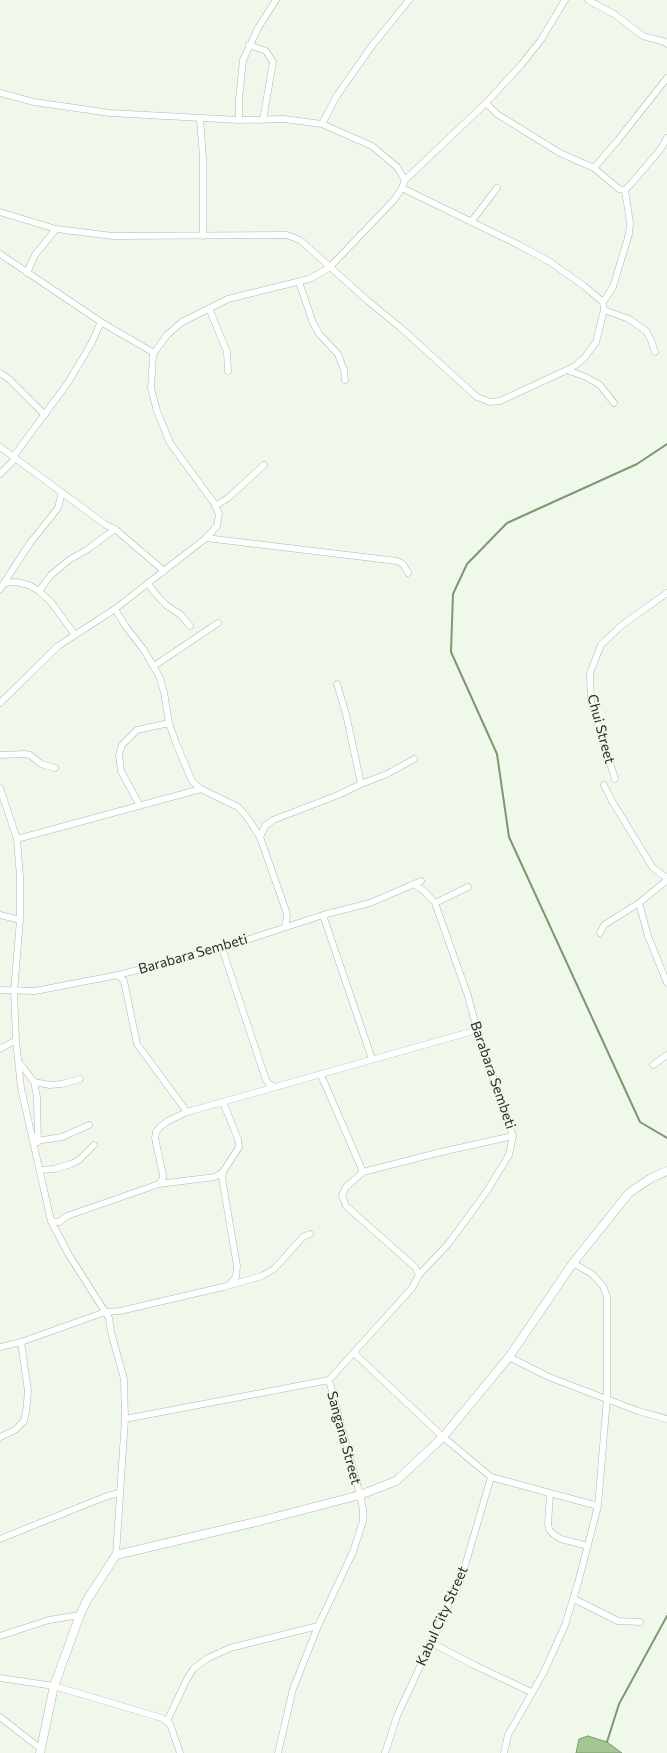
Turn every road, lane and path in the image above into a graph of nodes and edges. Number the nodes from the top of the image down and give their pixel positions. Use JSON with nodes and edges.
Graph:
{"nodes":[{"id":1,"x":276,"y":0,"type":"edge"},
{"id":2,"x":409,"y":0,"type":"edge"},
{"id":3,"x":565,"y":0,"type":"edge"},
{"id":4,"x":588,"y":0,"type":"edge"},
{"id":5,"x":667,"y":44,"type":"edge"},
{"id":6,"x":249,"y":45,"type":"junction"},
{"id":7,"x":667,"y":78,"type":"edge"},
{"id":8,"x":0,"y":93,"type":"edge"},
{"id":9,"x":486,"y":103,"type":"junction"},
{"id":10,"x":200,"y":119,"type":"junction"},
{"id":11,"x":239,"y":120,"type":"junction"},
{"id":12,"x":263,"y":120,"type":"junction"},
{"id":13,"x":322,"y":124,"type":"junction"},
{"id":14,"x":667,"y":138,"type":"edge"},
{"id":15,"x":594,"y":168,"type":"junction"},
{"id":16,"x":405,"y":180,"type":"junction"},
{"id":17,"x":402,"y":188,"type":"junction"},
{"id":18,"x":497,"y":188,"type":"dead end"},
{"id":19,"x":625,"y":190,"type":"junction"},
{"id":20,"x":0,"y":212,"type":"edge"},
{"id":21,"x":471,"y":222,"type":"junction"},
{"id":22,"x":56,"y":229,"type":"junction"},
{"id":23,"x":203,"y":236,"type":"junction"},
{"id":24,"x":0,"y":254,"type":"edge"},
{"id":25,"x":330,"y":268,"type":"junction"},
{"id":26,"x":27,"y":273,"type":"junction"},
{"id":27,"x":299,"y":282,"type":"junction"},
{"id":28,"x":603,"y":302,"type":"junction"},
{"id":29,"x":209,"y":308,"type":"junction"},
{"id":30,"x":604,"y":310,"type":"junction"},
{"id":31,"x":101,"y":322,"type":"junction"},
{"id":32,"x":655,"y":352,"type":"dead end"},
{"id":33,"x":154,"y":353,"type":"junction"},
{"id":34,"x":567,"y":370,"type":"junction"},
{"id":35,"x":228,"y":371,"type":"dead end"},
{"id":36,"x":0,"y":373,"type":"edge"},
{"id":37,"x":346,"y":380,"type":"dead end"},
{"id":38,"x":614,"y":403,"type":"dead end"},
{"id":39,"x":45,"y":415,"type":"junction"},
{"id":40,"x":0,"y":448,"type":"edge"},
{"id":41,"x":15,"y":458,"type":"junction"},
{"id":42,"x":264,"y":465,"type":"dead end"},
{"id":43,"x":0,"y":474,"type":"edge"},
{"id":44,"x":62,"y":492,"type":"junction"},
{"id":45,"x":215,"y":506,"type":"junction"},
{"id":46,"x":115,"y":529,"type":"junction"},
{"id":47,"x":206,"y":538,"type":"junction"},
{"id":48,"x":164,"y":571,"type":"junction"},
{"id":49,"x":408,"y":573,"type":"dead end"},
{"id":50,"x":5,"y":583,"type":"junction"},
{"id":51,"x":148,"y":583,"type":"junction"},
{"id":52,"x":0,"y":589,"type":"edge"},
{"id":53,"x":39,"y":591,"type":"junction"},
{"id":54,"x":667,"y":593,"type":"edge"},
{"id":55,"x":115,"y":609,"type":"junction"},
{"id":56,"x":218,"y":623,"type":"dead end"},
{"id":57,"x":190,"y":626,"type":"dead end"},
{"id":58,"x":75,"y":635,"type":"junction"},
{"id":59,"x":154,"y":666,"type":"junction"},
{"id":60,"x":337,"y":684,"type":"dead end"},
{"id":61,"x":0,"y":703,"type":"edge"},
{"id":62,"x":169,"y":722,"type":"junction"},
{"id":63,"x":0,"y":755,"type":"edge"},
{"id":64,"x":414,"y":759,"type":"dead end"},
{"id":65,"x":55,"y":768,"type":"dead end"},
{"id":66,"x":615,"y":779,"type":"dead end"},
{"id":67,"x":361,"y":784,"type":"junction"},
{"id":68,"x":604,"y":784,"type":"dead end"},
{"id":69,"x":0,"y":788,"type":"edge"},
{"id":70,"x":201,"y":789,"type":"junction"},
{"id":71,"x":140,"y":806,"type":"junction"},
{"id":72,"x":260,"y":837,"type":"junction"},
{"id":73,"x":17,"y":839,"type":"junction"},
{"id":74,"x":667,"y":880,"type":"edge"},
{"id":75,"x":422,"y":881,"type":"dead end"},
{"id":76,"x":414,"y":884,"type":"junction"},
{"id":77,"x":468,"y":887,"type":"dead end"},
{"id":78,"x":435,"y":903,"type":"junction"},
{"id":79,"x":639,"y":903,"type":"junction"},
{"id":80,"x":0,"y":915,"type":"edge"},
{"id":81,"x":323,"y":915,"type":"junction"},
{"id":82,"x":20,"y":920,"type":"junction"},
{"id":83,"x":285,"y":927,"type":"junction"},
{"id":84,"x":600,"y":933,"type":"dead end"},
{"id":85,"x":222,"y":948,"type":"junction"},
{"id":86,"x":118,"y":975,"type":"junction"},
{"id":87,"x":667,"y":983,"type":"edge"},
{"id":88,"x":0,"y":990,"type":"edge"},
{"id":89,"x":14,"y":991,"type":"junction"},
{"id":90,"x":477,"y":1030,"type":"junction"},
{"id":91,"x":16,"y":1040,"type":"junction"},
{"id":92,"x":0,"y":1049,"type":"edge"},
{"id":93,"x":667,"y":1055,"type":"edge"},
{"id":94,"x":372,"y":1059,"type":"junction"},
{"id":95,"x":18,"y":1061,"type":"junction"},
{"id":96,"x":653,"y":1065,"type":"dead end"},
{"id":97,"x":321,"y":1075,"type":"junction"},
{"id":98,"x":80,"y":1079,"type":"dead end"},
{"id":99,"x":34,"y":1082,"type":"junction"},
{"id":100,"x":275,"y":1087,"type":"junction"},
{"id":101,"x":223,"y":1102,"type":"junction"},
{"id":102,"x":187,"y":1112,"type":"junction"},
{"id":103,"x":89,"y":1125,"type":"dead end"},
{"id":104,"x":514,"y":1136,"type":"junction"},
{"id":105,"x":36,"y":1141,"type":"junction"},
{"id":106,"x":94,"y":1145,"type":"dead end"},
{"id":107,"x":40,"y":1170,"type":"junction"},
{"id":108,"x":667,"y":1171,"type":"edge"},
{"id":109,"x":223,"y":1172,"type":"junction"},
{"id":110,"x":363,"y":1172,"type":"junction"},
{"id":111,"x":159,"y":1184,"type":"junction"},
{"id":112,"x":51,"y":1221,"type":"junction"},
{"id":113,"x":310,"y":1234,"type":"dead end"},
{"id":114,"x":573,"y":1263,"type":"junction"},
{"id":115,"x":419,"y":1276,"type":"junction"},
{"id":116,"x":228,"y":1285,"type":"junction"},
{"id":117,"x":105,"y":1312,"type":"junction"},
{"id":118,"x":21,"y":1342,"type":"junction"},
{"id":119,"x":0,"y":1346,"type":"edge"},
{"id":120,"x":354,"y":1353,"type":"junction"},
{"id":121,"x":509,"y":1357,"type":"junction"},
{"id":122,"x":329,"y":1380,"type":"junction"},
{"id":123,"x":607,"y":1398,"type":"junction"},
{"id":124,"x":125,"y":1419,"type":"junction"},
{"id":125,"x":667,"y":1419,"type":"edge"},
{"id":126,"x":443,"y":1437,"type":"junction"},
{"id":127,"x":0,"y":1438,"type":"edge"},
{"id":128,"x":491,"y":1477,"type":"junction"},
{"id":129,"x":120,"y":1493,"type":"junction"},
{"id":130,"x":550,"y":1493,"type":"junction"},
{"id":131,"x":360,"y":1495,"type":"junction"},
{"id":132,"x":598,"y":1506,"type":"junction"},
{"id":133,"x":0,"y":1539,"type":"edge"},
{"id":134,"x":588,"y":1546,"type":"junction"},
{"id":135,"x":116,"y":1555,"type":"junction"},
{"id":136,"x":574,"y":1599,"type":"junction"},
{"id":137,"x":80,"y":1615,"type":"junction"},
{"id":138,"x":640,"y":1622,"type":"dead end"},
{"id":139,"x":318,"y":1626,"type":"junction"},
{"id":140,"x":0,"y":1636,"type":"edge"},
{"id":141,"x":430,"y":1642,"type":"junction"},
{"id":142,"x":0,"y":1678,"type":"edge"},
{"id":143,"x":54,"y":1686,"type":"junction"},
{"id":144,"x":531,"y":1692,"type":"junction"},
{"id":145,"x":0,"y":1716,"type":"edge"},
{"id":146,"x":167,"y":1720,"type":"junction"},
{"id":147,"x":40,"y":1751,"type":"edge"},
{"id":148,"x":180,"y":1753,"type":"edge"},
{"id":149,"x":278,"y":1753,"type":"edge"},
{"id":150,"x":386,"y":1753,"type":"edge"},
{"id":151,"x":504,"y":1753,"type":"edge"}],
"edges":[{"from":1,"to":6,"type":"street"},
{"from":2,"to":13,"type":"street"},
{"from":3,"to":9,"type":"street"},
{"from":4,"to":5,"type":"street"},
{"from":6,"to":11,"type":"street"},
{"from":6,"to":12,"type":"street"},
{"from":7,"to":15,"type":"street"},
{"from":8,"to":10,"type":"street"},
{"from":9,"to":15,"type":"street"},
{"from":9,"to":16,"type":"street"},
{"from":10,"to":11,"type":"street"},
{"from":10,"to":23,"type":"street"},
{"from":11,"to":12,"type":"street"},
{"from":12,"to":13,"type":"street"},
{"from":13,"to":16,"type":"street"},
{"from":14,"to":19,"type":"street"},
{"from":15,"to":19,"type":"street"},
{"from":16,"to":17,"type":"street"},
{"from":17,"to":21,"type":"street"},
{"from":17,"to":25,"type":"street"},
{"from":18,"to":21,"type":"street"},
{"from":19,"to":28,"type":"street"},
{"from":20,"to":22,"type":"street"},
{"from":21,"to":28,"type":"street"},
{"from":22,"to":23,"type":"street"},
{"from":22,"to":26,"type":"street"},
{"from":23,"to":25,"type":"street"},
{"from":24,"to":26,"type":"street"},
{"from":25,"to":27,"type":"street"},
{"from":25,"to":34,"type":"street"},
{"from":26,"to":31,"type":"street"},
{"from":27,"to":29,"type":"street"},
{"from":27,"to":37,"type":"street"},
{"from":28,"to":30,"type":"street"},
{"from":29,"to":33,"type":"street"},
{"from":29,"to":35,"type":"street"},
{"from":30,"to":32,"type":"street"},
{"from":30,"to":34,"type":"street"},
{"from":31,"to":33,"type":"street"},
{"from":31,"to":39,"type":"street"},
{"from":33,"to":45,"type":"street"},
{"from":34,"to":38,"type":"street"},
{"from":36,"to":39,"type":"street"},
{"from":39,"to":41,"type":"street"},
{"from":40,"to":41,"type":"street"},
{"from":41,"to":43,"type":"street"},
{"from":41,"to":44,"type":"street"},
{"from":42,"to":45,"type":"street"},
{"from":44,"to":46,"type":"street"},
{"from":44,"to":50,"type":"street"},
{"from":45,"to":47,"type":"street"},
{"from":46,"to":48,"type":"street"},
{"from":46,"to":53,"type":"street"},
{"from":47,"to":48,"type":"street"},
{"from":47,"to":49,"type":"street"},
{"from":48,"to":51,"type":"street"},
{"from":50,"to":52,"type":"street"},
{"from":50,"to":53,"type":"street"},
{"from":51,"to":55,"type":"street"},
{"from":51,"to":57,"type":"street"},
{"from":53,"to":58,"type":"street"},
{"from":54,"to":66,"type":"street","name":"Chui Street"},
{"from":55,"to":58,"type":"street"},
{"from":55,"to":59,"type":"street"},
{"from":56,"to":59,"type":"street"},
{"from":58,"to":61,"type":"street"},
{"from":59,"to":62,"type":"street"},
{"from":60,"to":67,"type":"street"},
{"from":62,"to":70,"type":"street"},
{"from":62,"to":71,"type":"street"},
{"from":63,"to":65,"type":"street"},
{"from":64,"to":67,"type":"street"},
{"from":67,"to":72,"type":"street"},
{"from":68,"to":74,"type":"street"},
{"from":69,"to":73,"type":"street"},
{"from":70,"to":71,"type":"street"},
{"from":70,"to":72,"type":"street"},
{"from":71,"to":73,"type":"street"},
{"from":72,"to":83,"type":"street"},
{"from":73,"to":82,"type":"street"},
{"from":74,"to":79,"type":"street"},
{"from":75,"to":76,"type":"street","name":"Barabara Sembeti"},
{"from":76,"to":78,"type":"street","name":"Barabara Sembeti"},
{"from":76,"to":81,"type":"street","name":"Barabara Sembeti"},
{"from":77,"to":78,"type":"street"},
{"from":78,"to":90,"type":"street","name":"Barabara Sembeti"},
{"from":79,"to":84,"type":"street"},
{"from":79,"to":87,"type":"street"},
{"from":80,"to":82,"type":"street"},
{"from":81,"to":83,"type":"street","name":"Barabara Sembeti"},
{"from":81,"to":94,"type":"street"},
{"from":82,"to":89,"type":"street"},
{"from":83,"to":85,"type":"street","name":"Barabara Sembeti"},
{"from":85,"to":86,"type":"street","name":"Barabara Sembeti"},
{"from":85,"to":100,"type":"street"},
{"from":86,"to":89,"type":"street","name":"Barabara Sembeti"},
{"from":86,"to":102,"type":"street"},
{"from":88,"to":89,"type":"street","name":"Barabara Sembeti"},
{"from":89,"to":91,"type":"street"},
{"from":90,"to":94,"type":"street"},
{"from":90,"to":104,"type":"street","name":"Barabara Sembeti"},
{"from":91,"to":92,"type":"street"},
{"from":91,"to":95,"type":"street"},
{"from":93,"to":96,"type":"street"},
{"from":94,"to":97,"type":"street"},
{"from":95,"to":99,"type":"street"},
{"from":95,"to":105,"type":"street"},
{"from":97,"to":100,"type":"street"},
{"from":97,"to":110,"type":"street"},
{"from":98,"to":99,"type":"street"},
{"from":99,"to":105,"type":"street"},
{"from":100,"to":101,"type":"street"},
{"from":101,"to":102,"type":"street"},
{"from":101,"to":109,"type":"street"},
{"from":102,"to":111,"type":"street"},
{"from":103,"to":105,"type":"street"},
{"from":104,"to":110,"type":"street"},
{"from":104,"to":115,"type":"street","name":"Barabara Sembeti"},
{"from":105,"to":107,"type":"street"},
{"from":106,"to":107,"type":"street"},
{"from":107,"to":112,"type":"street"},
{"from":108,"to":114,"type":"street"},
{"from":109,"to":111,"type":"street"},
{"from":109,"to":116,"type":"street"},
{"from":110,"to":115,"type":"street"},
{"from":111,"to":112,"type":"street"},
{"from":112,"to":117,"type":"street"},
{"from":113,"to":116,"type":"street"},
{"from":114,"to":121,"type":"street"},
{"from":114,"to":123,"type":"street"},
{"from":115,"to":120,"type":"street","name":"Barabara Sembeti"},
{"from":116,"to":117,"type":"street"},
{"from":117,"to":118,"type":"street"},
{"from":117,"to":124,"type":"street"},
{"from":118,"to":119,"type":"street"},
{"from":118,"to":127,"type":"street"},
{"from":120,"to":122,"type":"street","name":"Barabara Sembeti"},
{"from":120,"to":126,"type":"street"},
{"from":121,"to":123,"type":"street"},
{"from":121,"to":126,"type":"street"},
{"from":122,"to":124,"type":"street"},
{"from":122,"to":131,"type":"street","name":"Sangana Street"},
{"from":123,"to":125,"type":"street"},
{"from":123,"to":132,"type":"street"},
{"from":124,"to":129,"type":"street"},
{"from":126,"to":128,"type":"street"},
{"from":126,"to":131,"type":"street"},
{"from":128,"to":130,"type":"street"},
{"from":128,"to":141,"type":"street","name":"Kabul City Street"},
{"from":129,"to":133,"type":"street"},
{"from":129,"to":135,"type":"street"},
{"from":130,"to":132,"type":"street"},
{"from":130,"to":134,"type":"street"},
{"from":131,"to":135,"type":"street"},
{"from":131,"to":139,"type":"street","name":"Sangana Street"},
{"from":132,"to":134,"type":"street"},
{"from":134,"to":136,"type":"street"},
{"from":135,"to":137,"type":"street"},
{"from":136,"to":138,"type":"street"},
{"from":136,"to":144,"type":"street"},
{"from":137,"to":140,"type":"street"},
{"from":137,"to":143,"type":"street"},
{"from":139,"to":146,"type":"street"},
{"from":139,"to":149,"type":"street","name":"Sangana Street"},
{"from":141,"to":144,"type":"street"},
{"from":141,"to":150,"type":"street","name":"Kabul City Street"},
{"from":142,"to":143,"type":"street"},
{"from":143,"to":146,"type":"street"},
{"from":143,"to":147,"type":"street"},
{"from":144,"to":151,"type":"street"},
{"from":145,"to":147,"type":"street"},
{"from":146,"to":148,"type":"street"}]}
